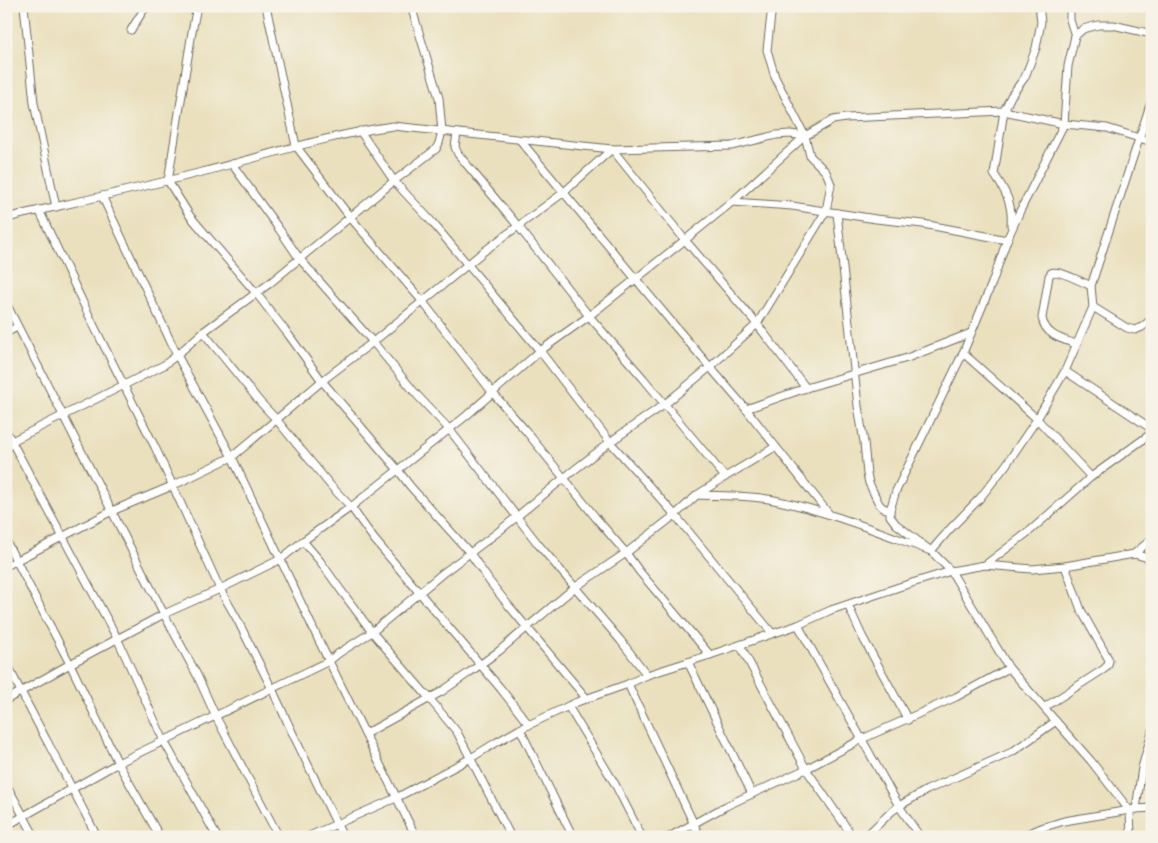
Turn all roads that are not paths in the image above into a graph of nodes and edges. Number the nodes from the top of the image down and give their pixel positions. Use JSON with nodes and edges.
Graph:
{"nodes":[{"id":1,"x":24,"y":6,"type":"edge"},
{"id":2,"x":146,"y":6,"type":"edge"},
{"id":3,"x":197,"y":6,"type":"edge"},
{"id":4,"x":266,"y":6,"type":"edge"},
{"id":5,"x":411,"y":6,"type":"edge"},
{"id":6,"x":772,"y":6,"type":"edge"},
{"id":7,"x":1039,"y":6,"type":"edge"},
{"id":8,"x":1070,"y":6,"type":"edge"},
{"id":9,"x":131,"y":30,"type":"dead end"},
{"id":10,"x":1152,"y":34,"type":"edge"},
{"id":11,"x":1075,"y":36,"type":"junction"},
{"id":12,"x":1152,"y":99,"type":"edge"},
{"id":13,"x":1004,"y":111,"type":"junction"},
{"id":14,"x":1064,"y":124,"type":"junction"},
{"id":15,"x":360,"y":131,"type":"junction"},
{"id":16,"x":442,"y":131,"type":"junction"},
{"id":17,"x":457,"y":133,"type":"junction"},
{"id":18,"x":804,"y":136,"type":"junction"},
{"id":19,"x":1140,"y":138,"type":"junction"},
{"id":20,"x":520,"y":140,"type":"junction"},
{"id":21,"x":1152,"y":142,"type":"edge"},
{"id":22,"x":296,"y":146,"type":"junction"},
{"id":23,"x":612,"y":149,"type":"junction"},
{"id":24,"x":232,"y":164,"type":"junction"},
{"id":25,"x":168,"y":181,"type":"junction"},
{"id":26,"x":394,"y":181,"type":"junction"},
{"id":27,"x":563,"y":193,"type":"junction"},
{"id":28,"x":102,"y":196,"type":"junction"},
{"id":29,"x":732,"y":202,"type":"junction"},
{"id":30,"x":56,"y":207,"type":"junction"},
{"id":31,"x":40,"y":210,"type":"junction"},
{"id":32,"x":826,"y":211,"type":"junction"},
{"id":33,"x":837,"y":213,"type":"junction"},
{"id":34,"x":350,"y":217,"type":"junction"},
{"id":35,"x":6,"y":218,"type":"edge"},
{"id":36,"x":518,"y":226,"type":"junction"},
{"id":37,"x":685,"y":240,"type":"junction"},
{"id":38,"x":1006,"y":240,"type":"junction"},
{"id":39,"x":299,"y":258,"type":"junction"},
{"id":40,"x":468,"y":265,"type":"junction"},
{"id":41,"x":636,"y":278,"type":"junction"},
{"id":42,"x":1091,"y":286,"type":"junction"},
{"id":43,"x":256,"y":293,"type":"junction"},
{"id":44,"x":423,"y":302,"type":"junction"},
{"id":45,"x":6,"y":303,"type":"edge"},
{"id":46,"x":1093,"y":307,"type":"junction"},
{"id":47,"x":588,"y":316,"type":"junction"},
{"id":48,"x":1152,"y":319,"type":"edge"},
{"id":49,"x":756,"y":324,"type":"junction"},
{"id":50,"x":17,"y":327,"type":"junction"},
{"id":51,"x":204,"y":332,"type":"junction"},
{"id":52,"x":6,"y":333,"type":"edge"},
{"id":53,"x":971,"y":333,"type":"junction"},
{"id":54,"x":373,"y":342,"type":"junction"},
{"id":55,"x":1076,"y":344,"type":"junction"},
{"id":56,"x":540,"y":351,"type":"junction"},
{"id":57,"x":963,"y":353,"type":"junction"},
{"id":58,"x":177,"y":356,"type":"junction"},
{"id":59,"x":710,"y":367,"type":"junction"},
{"id":60,"x":1065,"y":371,"type":"junction"},
{"id":61,"x":854,"y":375,"type":"junction"},
{"id":62,"x":322,"y":381,"type":"junction"},
{"id":63,"x":123,"y":385,"type":"junction"},
{"id":64,"x":806,"y":388,"type":"junction"},
{"id":65,"x":492,"y":392,"type":"junction"},
{"id":66,"x":665,"y":404,"type":"junction"},
{"id":67,"x":746,"y":409,"type":"junction"},
{"id":68,"x":64,"y":415,"type":"junction"},
{"id":69,"x":276,"y":419,"type":"junction"},
{"id":70,"x":1037,"y":419,"type":"junction"},
{"id":71,"x":448,"y":429,"type":"junction"},
{"id":72,"x":6,"y":431,"type":"edge"},
{"id":73,"x":1152,"y":431,"type":"edge"},
{"id":74,"x":610,"y":442,"type":"junction"},
{"id":75,"x":9,"y":443,"type":"edge"},
{"id":76,"x":775,"y":447,"type":"junction"},
{"id":77,"x":232,"y":457,"type":"junction"},
{"id":78,"x":398,"y":470,"type":"junction"},
{"id":79,"x":724,"y":477,"type":"junction"},
{"id":80,"x":1090,"y":477,"type":"junction"},
{"id":81,"x":564,"y":478,"type":"junction"},
{"id":82,"x":172,"y":486,"type":"junction"},
{"id":83,"x":698,"y":495,"type":"junction"},
{"id":84,"x":350,"y":507,"type":"junction"},
{"id":85,"x":890,"y":510,"type":"junction"},
{"id":86,"x":112,"y":511,"type":"junction"},
{"id":87,"x":830,"y":514,"type":"junction"},
{"id":88,"x":675,"y":515,"type":"junction"},
{"id":89,"x":517,"y":517,"type":"junction"},
{"id":90,"x":63,"y":536,"type":"junction"},
{"id":91,"x":1152,"y":538,"type":"edge"},
{"id":92,"x":6,"y":541,"type":"edge"},
{"id":93,"x":303,"y":541,"type":"junction"},
{"id":94,"x":931,"y":551,"type":"junction"},
{"id":95,"x":470,"y":553,"type":"junction"},
{"id":96,"x":626,"y":553,"type":"junction"},
{"id":97,"x":1134,"y":554,"type":"junction"},
{"id":98,"x":281,"y":559,"type":"junction"},
{"id":99,"x":1152,"y":559,"type":"edge"},
{"id":100,"x":16,"y":561,"type":"junction"},
{"id":101,"x":985,"y":565,"type":"junction"},
{"id":102,"x":6,"y":566,"type":"edge"},
{"id":103,"x":1065,"y":566,"type":"junction"},
{"id":104,"x":951,"y":571,"type":"junction"},
{"id":105,"x":574,"y":588,"type":"junction"},
{"id":106,"x":220,"y":589,"type":"junction"},
{"id":107,"x":419,"y":592,"type":"junction"},
{"id":108,"x":848,"y":605,"type":"junction"},
{"id":109,"x":164,"y":614,"type":"junction"},
{"id":110,"x":798,"y":625,"type":"junction"},
{"id":111,"x":528,"y":627,"type":"junction"},
{"id":112,"x":372,"y":632,"type":"junction"},
{"id":113,"x":772,"y":633,"type":"junction"},
{"id":114,"x":117,"y":638,"type":"junction"},
{"id":115,"x":740,"y":645,"type":"junction"},
{"id":116,"x":710,"y":655,"type":"junction"},
{"id":117,"x":329,"y":661,"type":"junction"},
{"id":118,"x":6,"y":662,"type":"edge"},
{"id":119,"x":688,"y":662,"type":"junction"},
{"id":120,"x":70,"y":664,"type":"junction"},
{"id":121,"x":480,"y":666,"type":"junction"},
{"id":122,"x":1010,"y":668,"type":"junction"},
{"id":123,"x":647,"y":675,"type":"junction"},
{"id":124,"x":628,"y":684,"type":"junction"},
{"id":125,"x":272,"y":688,"type":"junction"},
{"id":126,"x":21,"y":692,"type":"junction"},
{"id":127,"x":429,"y":698,"type":"junction"},
{"id":128,"x":587,"y":699,"type":"junction"},
{"id":129,"x":6,"y":700,"type":"edge"},
{"id":130,"x":568,"y":706,"type":"junction"},
{"id":131,"x":1045,"y":708,"type":"junction"},
{"id":132,"x":216,"y":717,"type":"junction"},
{"id":133,"x":908,"y":720,"type":"junction"},
{"id":134,"x":1056,"y":721,"type":"junction"},
{"id":135,"x":529,"y":725,"type":"junction"},
{"id":136,"x":520,"y":729,"type":"junction"},
{"id":137,"x":1152,"y":732,"type":"edge"},
{"id":138,"x":365,"y":734,"type":"junction"},
{"id":139,"x":862,"y":739,"type":"junction"},
{"id":140,"x":164,"y":741,"type":"junction"},
{"id":141,"x":471,"y":758,"type":"junction"},
{"id":142,"x":118,"y":763,"type":"junction"},
{"id":143,"x":806,"y":768,"type":"junction"},
{"id":144,"x":6,"y":784,"type":"edge"},
{"id":145,"x":74,"y":789,"type":"junction"},
{"id":146,"x":752,"y":794,"type":"junction"},
{"id":147,"x":396,"y":798,"type":"junction"},
{"id":148,"x":899,"y":806,"type":"junction"},
{"id":149,"x":1152,"y":808,"type":"edge"},
{"id":150,"x":1133,"y":810,"type":"junction"},
{"id":151,"x":24,"y":816,"type":"junction"},
{"id":152,"x":337,"y":823,"type":"junction"},
{"id":153,"x":694,"y":823,"type":"junction"},
{"id":154,"x":6,"y":826,"type":"edge"},
{"id":155,"x":35,"y":837,"type":"edge"},
{"id":156,"x":97,"y":837,"type":"edge"},
{"id":157,"x":160,"y":837,"type":"edge"},
{"id":158,"x":217,"y":837,"type":"edge"},
{"id":159,"x":279,"y":837,"type":"edge"},
{"id":160,"x":307,"y":837,"type":"edge"},
{"id":161,"x":343,"y":837,"type":"edge"},
{"id":162,"x":416,"y":837,"type":"edge"},
{"id":163,"x":511,"y":837,"type":"edge"},
{"id":164,"x":573,"y":837,"type":"edge"},
{"id":165,"x":642,"y":837,"type":"edge"},
{"id":166,"x":668,"y":837,"type":"edge"},
{"id":167,"x":700,"y":837,"type":"edge"},
{"id":168,"x":853,"y":837,"type":"edge"},
{"id":169,"x":865,"y":837,"type":"edge"},
{"id":170,"x":920,"y":837,"type":"edge"},
{"id":171,"x":1020,"y":837,"type":"edge"},
{"id":172,"x":1131,"y":837,"type":"edge"}],
"edges":[{"from":1,"to":30,"type":"street"},
{"from":2,"to":9,"type":"street"},
{"from":3,"to":25,"type":"street"},
{"from":4,"to":22,"type":"street"},
{"from":5,"to":16,"type":"street"},
{"from":6,"to":18,"type":"street"},
{"from":7,"to":13,"type":"street"},
{"from":8,"to":11,"type":"street"},
{"from":10,"to":11,"type":"street"},
{"from":11,"to":14,"type":"street"},
{"from":12,"to":19,"type":"street"},
{"from":13,"to":14,"type":"street"},
{"from":13,"to":18,"type":"street"},
{"from":13,"to":38,"type":"street"},
{"from":14,"to":19,"type":"street"},
{"from":14,"to":38,"type":"street"},
{"from":15,"to":16,"type":"street"},
{"from":15,"to":22,"type":"street"},
{"from":15,"to":26,"type":"street"},
{"from":16,"to":17,"type":"street"},
{"from":16,"to":26,"type":"street"},
{"from":17,"to":20,"type":"street"},
{"from":17,"to":36,"type":"street"},
{"from":18,"to":23,"type":"street"},
{"from":18,"to":29,"type":"street"},
{"from":18,"to":32,"type":"street"},
{"from":19,"to":21,"type":"street"},
{"from":19,"to":42,"type":"street"},
{"from":20,"to":23,"type":"street"},
{"from":20,"to":27,"type":"street"},
{"from":22,"to":24,"type":"street"},
{"from":22,"to":34,"type":"street"},
{"from":23,"to":27,"type":"street"},
{"from":23,"to":37,"type":"street"},
{"from":24,"to":25,"type":"street"},
{"from":24,"to":39,"type":"street"},
{"from":25,"to":28,"type":"street"},
{"from":25,"to":43,"type":"street"},
{"from":26,"to":34,"type":"street"},
{"from":26,"to":40,"type":"street"},
{"from":27,"to":36,"type":"street"},
{"from":27,"to":41,"type":"street"},
{"from":28,"to":30,"type":"street"},
{"from":28,"to":58,"type":"street"},
{"from":29,"to":32,"type":"street"},
{"from":29,"to":37,"type":"street"},
{"from":30,"to":31,"type":"street"},
{"from":31,"to":35,"type":"street"},
{"from":31,"to":63,"type":"street"},
{"from":32,"to":33,"type":"street"},
{"from":32,"to":49,"type":"street"},
{"from":33,"to":38,"type":"street"},
{"from":33,"to":61,"type":"street"},
{"from":34,"to":39,"type":"street"},
{"from":34,"to":44,"type":"street"},
{"from":36,"to":40,"type":"street"},
{"from":36,"to":47,"type":"street"},
{"from":37,"to":41,"type":"street"},
{"from":37,"to":49,"type":"street"},
{"from":38,"to":53,"type":"street"},
{"from":39,"to":43,"type":"street"},
{"from":39,"to":54,"type":"street"},
{"from":40,"to":44,"type":"street"},
{"from":40,"to":56,"type":"street"},
{"from":41,"to":47,"type":"street"},
{"from":41,"to":59,"type":"street"},
{"from":42,"to":46,"type":"street"},
{"from":42,"to":55,"type":"street"},
{"from":43,"to":51,"type":"street"},
{"from":43,"to":62,"type":"street"},
{"from":44,"to":54,"type":"street"},
{"from":44,"to":65,"type":"street"},
{"from":45,"to":50,"type":"street"},
{"from":46,"to":48,"type":"street"},
{"from":46,"to":55,"type":"street"},
{"from":47,"to":56,"type":"street"},
{"from":47,"to":66,"type":"street"},
{"from":49,"to":59,"type":"street"},
{"from":49,"to":64,"type":"street"},
{"from":50,"to":52,"type":"street"},
{"from":50,"to":68,"type":"street"},
{"from":51,"to":58,"type":"street"},
{"from":51,"to":69,"type":"street"},
{"from":53,"to":57,"type":"street"},
{"from":53,"to":61,"type":"street"},
{"from":54,"to":62,"type":"street"},
{"from":54,"to":71,"type":"street"},
{"from":55,"to":60,"type":"street"},
{"from":56,"to":65,"type":"street"},
{"from":56,"to":74,"type":"street"},
{"from":57,"to":70,"type":"street"},
{"from":57,"to":85,"type":"street"},
{"from":58,"to":63,"type":"street"},
{"from":58,"to":77,"type":"street"},
{"from":59,"to":66,"type":"street"},
{"from":59,"to":67,"type":"street"},
{"from":60,"to":70,"type":"street"},
{"from":60,"to":73,"type":"street"},
{"from":61,"to":64,"type":"street"},
{"from":61,"to":85,"type":"street"},
{"from":62,"to":69,"type":"street"},
{"from":62,"to":78,"type":"street"},
{"from":63,"to":68,"type":"street"},
{"from":63,"to":82,"type":"street"},
{"from":64,"to":67,"type":"street"},
{"from":65,"to":71,"type":"street"},
{"from":65,"to":81,"type":"street"},
{"from":66,"to":74,"type":"street"},
{"from":66,"to":79,"type":"street"},
{"from":67,"to":76,"type":"street"},
{"from":68,"to":75,"type":"street"},
{"from":68,"to":86,"type":"street"},
{"from":69,"to":77,"type":"street"},
{"from":69,"to":84,"type":"street"},
{"from":70,"to":80,"type":"street"},
{"from":70,"to":94,"type":"street"},
{"from":71,"to":78,"type":"street"},
{"from":71,"to":89,"type":"street"},
{"from":72,"to":75,"type":"street"},
{"from":73,"to":80,"type":"street"},
{"from":74,"to":81,"type":"street"},
{"from":74,"to":88,"type":"street"},
{"from":75,"to":90,"type":"street"},
{"from":76,"to":79,"type":"street"},
{"from":76,"to":87,"type":"street"},
{"from":77,"to":82,"type":"street"},
{"from":77,"to":98,"type":"street"},
{"from":78,"to":84,"type":"street"},
{"from":78,"to":95,"type":"street"},
{"from":79,"to":83,"type":"street"},
{"from":80,"to":101,"type":"street"},
{"from":81,"to":89,"type":"street"},
{"from":81,"to":96,"type":"street"},
{"from":82,"to":86,"type":"street"},
{"from":82,"to":106,"type":"street"},
{"from":83,"to":87,"type":"street"},
{"from":83,"to":88,"type":"street"},
{"from":84,"to":93,"type":"street"},
{"from":84,"to":107,"type":"street"},
{"from":85,"to":94,"type":"street"},
{"from":86,"to":90,"type":"street"},
{"from":86,"to":109,"type":"street"},
{"from":87,"to":94,"type":"street"},
{"from":88,"to":96,"type":"street"},
{"from":88,"to":113,"type":"street"},
{"from":89,"to":95,"type":"street"},
{"from":89,"to":105,"type":"street"},
{"from":90,"to":100,"type":"street"},
{"from":90,"to":114,"type":"street"},
{"from":91,"to":97,"type":"street"},
{"from":92,"to":100,"type":"street"},
{"from":93,"to":98,"type":"street"},
{"from":93,"to":112,"type":"street"},
{"from":94,"to":104,"type":"street"},
{"from":95,"to":107,"type":"street"},
{"from":95,"to":111,"type":"street"},
{"from":96,"to":105,"type":"street"},
{"from":96,"to":116,"type":"street"},
{"from":97,"to":99,"type":"street"},
{"from":97,"to":103,"type":"street"},
{"from":98,"to":106,"type":"street"},
{"from":98,"to":117,"type":"street"},
{"from":100,"to":102,"type":"street"},
{"from":100,"to":120,"type":"street"},
{"from":101,"to":103,"type":"street"},
{"from":101,"to":104,"type":"street"},
{"from":103,"to":131,"type":"street"},
{"from":104,"to":108,"type":"street"},
{"from":104,"to":122,"type":"street"},
{"from":105,"to":111,"type":"street"},
{"from":105,"to":123,"type":"street"},
{"from":106,"to":109,"type":"street"},
{"from":106,"to":125,"type":"street"},
{"from":107,"to":112,"type":"street"},
{"from":107,"to":121,"type":"street"},
{"from":108,"to":110,"type":"street"},
{"from":108,"to":133,"type":"street"},
{"from":109,"to":114,"type":"street"},
{"from":109,"to":132,"type":"street"},
{"from":110,"to":113,"type":"street"},
{"from":110,"to":139,"type":"street"},
{"from":111,"to":121,"type":"street"},
{"from":111,"to":128,"type":"street"},
{"from":112,"to":117,"type":"street"},
{"from":112,"to":127,"type":"street"},
{"from":113,"to":115,"type":"street"},
{"from":114,"to":120,"type":"street"},
{"from":114,"to":140,"type":"street"},
{"from":115,"to":116,"type":"street"},
{"from":115,"to":143,"type":"street"},
{"from":116,"to":119,"type":"street"},
{"from":117,"to":125,"type":"street"},
{"from":117,"to":138,"type":"street"},
{"from":118,"to":126,"type":"street"},
{"from":119,"to":123,"type":"street"},
{"from":119,"to":146,"type":"street"},
{"from":120,"to":126,"type":"street"},
{"from":120,"to":142,"type":"street"},
{"from":121,"to":127,"type":"street"},
{"from":121,"to":135,"type":"street"},
{"from":122,"to":131,"type":"street"},
{"from":122,"to":133,"type":"street"},
{"from":123,"to":124,"type":"street"},
{"from":124,"to":128,"type":"street"},
{"from":124,"to":153,"type":"street"},
{"from":125,"to":132,"type":"street"},
{"from":125,"to":152,"type":"street"},
{"from":126,"to":129,"type":"street"},
{"from":126,"to":145,"type":"street"},
{"from":127,"to":138,"type":"street"},
{"from":127,"to":141,"type":"street"},
{"from":128,"to":130,"type":"street"},
{"from":130,"to":135,"type":"street"},
{"from":130,"to":165,"type":"street"},
{"from":131,"to":134,"type":"street"},
{"from":132,"to":140,"type":"street"},
{"from":132,"to":159,"type":"street"},
{"from":133,"to":139,"type":"street"},
{"from":134,"to":148,"type":"street"},
{"from":134,"to":150,"type":"street"},
{"from":135,"to":136,"type":"street"},
{"from":136,"to":141,"type":"street"},
{"from":136,"to":164,"type":"street"},
{"from":137,"to":150,"type":"street"},
{"from":138,"to":147,"type":"street"},
{"from":139,"to":143,"type":"street"},
{"from":139,"to":148,"type":"street"},
{"from":140,"to":142,"type":"street"},
{"from":140,"to":158,"type":"street"},
{"from":141,"to":147,"type":"street"},
{"from":141,"to":163,"type":"street"},
{"from":142,"to":145,"type":"street"},
{"from":142,"to":157,"type":"street"},
{"from":143,"to":146,"type":"street"},
{"from":143,"to":168,"type":"street"},
{"from":144,"to":151,"type":"street"},
{"from":145,"to":151,"type":"street"},
{"from":145,"to":156,"type":"street"},
{"from":146,"to":153,"type":"street"},
{"from":147,"to":152,"type":"street"},
{"from":147,"to":162,"type":"street"},
{"from":148,"to":169,"type":"street"},
{"from":148,"to":170,"type":"street"},
{"from":149,"to":150,"type":"street"},
{"from":150,"to":171,"type":"street"},
{"from":150,"to":172,"type":"street"},
{"from":151,"to":154,"type":"street"},
{"from":151,"to":155,"type":"street"},
{"from":152,"to":160,"type":"street"},
{"from":152,"to":161,"type":"street"},
{"from":153,"to":166,"type":"street"},
{"from":153,"to":167,"type":"street"}]}
